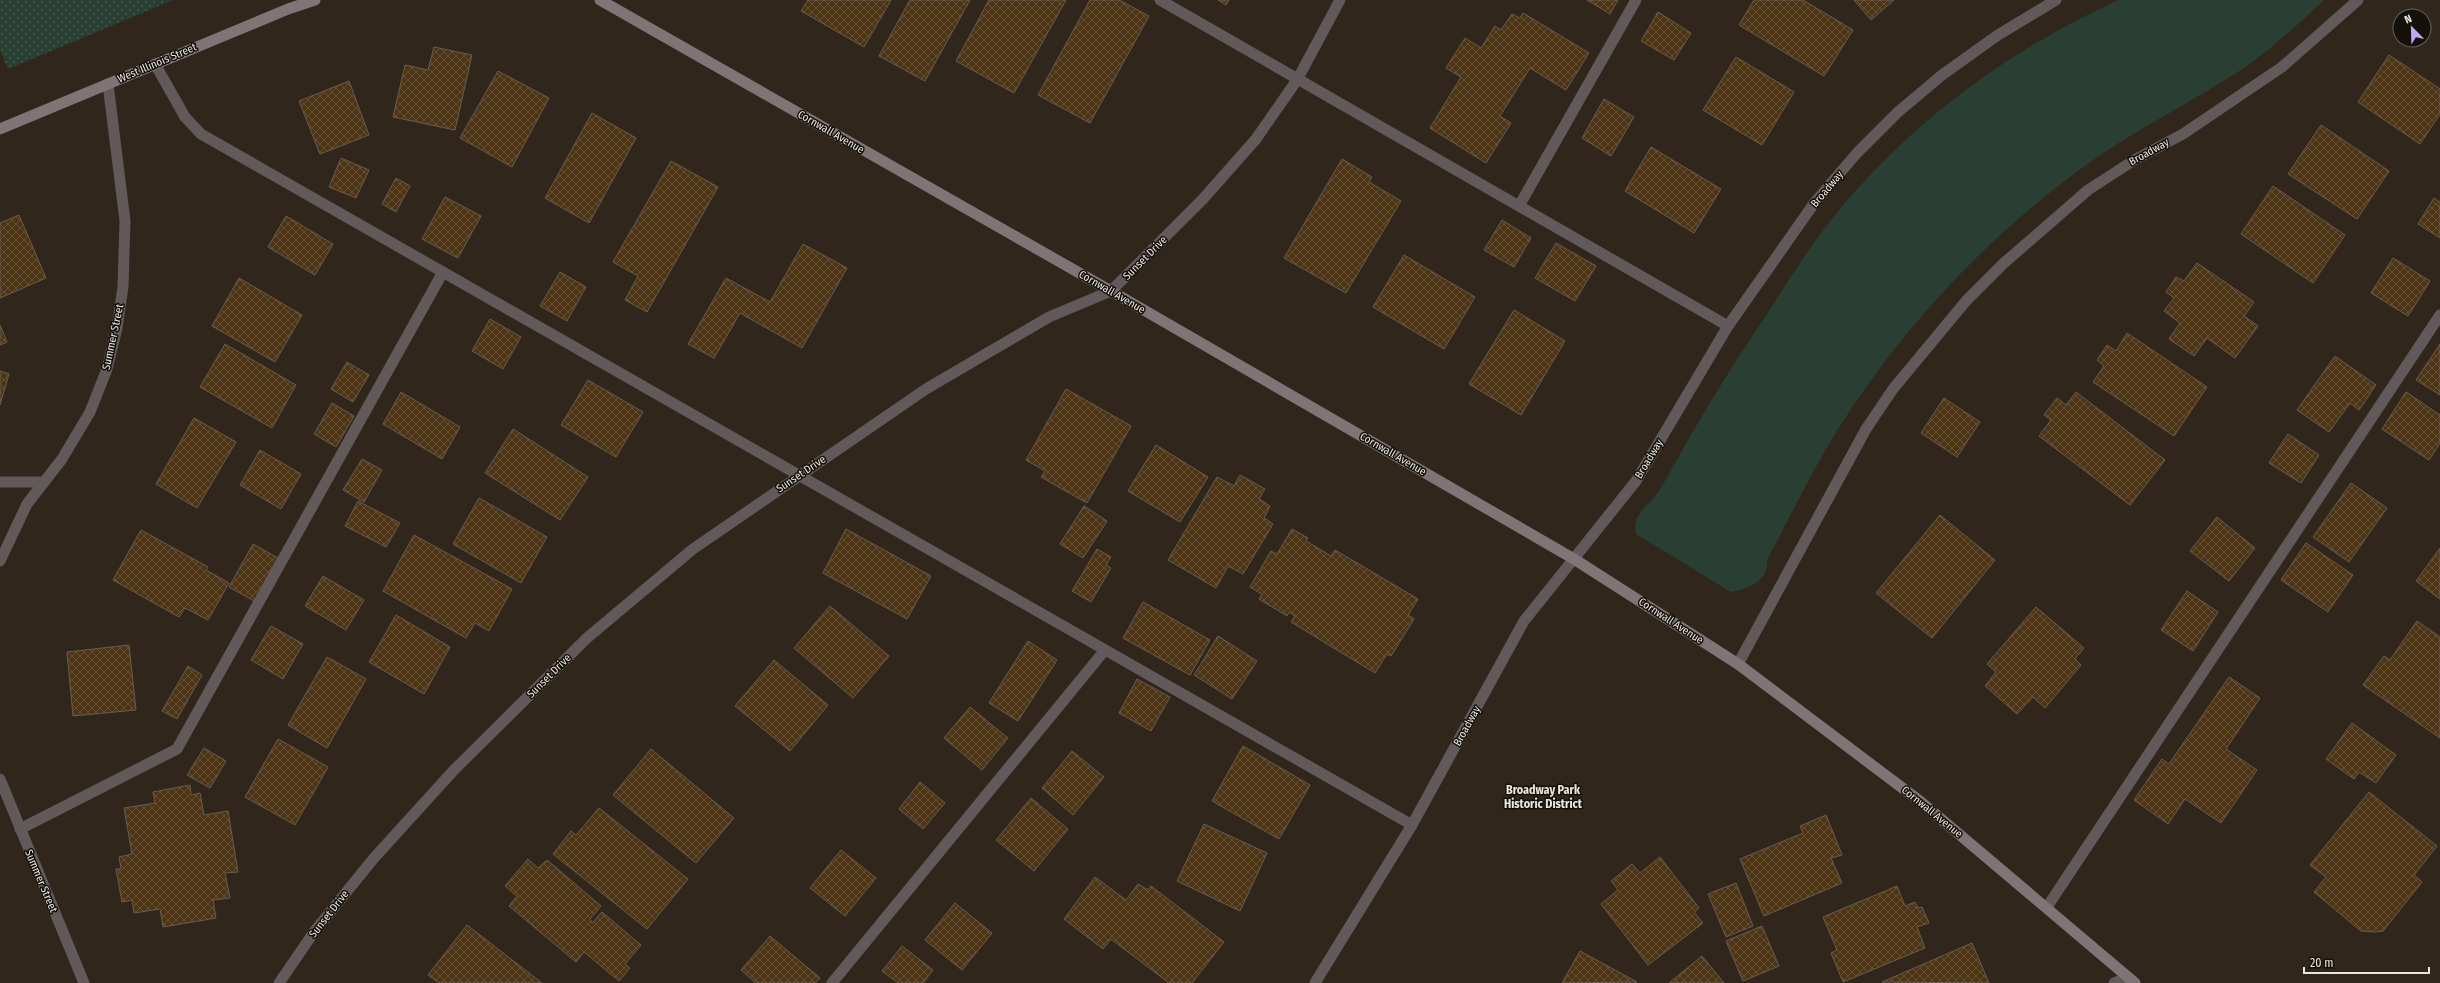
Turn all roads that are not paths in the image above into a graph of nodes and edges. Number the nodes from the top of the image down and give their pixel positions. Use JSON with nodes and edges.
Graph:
{"nodes":[{"id":1,"x":315,"y":0,"type":"edge"},
{"id":2,"x":600,"y":0,"type":"edge"},
{"id":3,"x":1160,"y":0,"type":"edge"},
{"id":4,"x":1340,"y":0,"type":"edge"},
{"id":5,"x":1636,"y":0,"type":"edge"},
{"id":6,"x":2056,"y":0,"type":"edge"},
{"id":7,"x":2358,"y":0,"type":"edge"},
{"id":8,"x":155,"y":64,"type":"junction"},
{"id":9,"x":1298,"y":80,"type":"junction"},
{"id":10,"x":108,"y":84,"type":"junction"},
{"id":11,"x":0,"y":129,"type":"edge"},
{"id":12,"x":1519,"y":206,"type":"junction"},
{"id":13,"x":444,"y":272,"type":"junction"},
{"id":14,"x":1111,"y":291,"type":"junction"},
{"id":15,"x":2440,"y":315,"type":"edge"},
{"id":16,"x":1728,"y":326,"type":"junction"},
{"id":17,"x":799,"y":475,"type":"junction"},
{"id":18,"x":0,"y":482,"type":"edge"},
{"id":19,"x":44,"y":482,"type":"junction"},
{"id":20,"x":1574,"y":559,"type":"junction"},
{"id":21,"x":0,"y":561,"type":"edge"},
{"id":22,"x":1105,"y":650,"type":"junction"},
{"id":23,"x":1738,"y":664,"type":"junction"},
{"id":24,"x":0,"y":779,"type":"edge"},
{"id":25,"x":1412,"y":825,"type":"junction"},
{"id":26,"x":20,"y":829,"type":"junction"},
{"id":27,"x":2047,"y":907,"type":"junction"},
{"id":28,"x":2131,"y":980,"type":"edge"},
{"id":29,"x":278,"y":982,"type":"edge"},
{"id":30,"x":84,"y":983,"type":"edge"},
{"id":31,"x":832,"y":983,"type":"edge"},
{"id":32,"x":1315,"y":983,"type":"edge"},
{"id":33,"x":2114,"y":983,"type":"edge"}],
"edges":[{"from":1,"to":8,"type":"main road","name":"West Illinois Street"},
{"from":2,"to":14,"type":"main road","name":"Cornwall Avenue"},
{"from":3,"to":9,"type":"street"},
{"from":4,"to":9,"type":"street","name":"Sunset Drive"},
{"from":5,"to":12,"type":"street"},
{"from":6,"to":16,"type":"street","name":"Broadway"},
{"from":7,"to":23,"type":"street","name":"Broadway"},
{"from":8,"to":10,"type":"main road","name":"West Illinois Street"},
{"from":8,"to":13,"type":"street"},
{"from":9,"to":12,"type":"street"},
{"from":9,"to":14,"type":"street","name":"Sunset Drive"},
{"from":10,"to":11,"type":"main road","name":"West Illinois Street"},
{"from":10,"to":19,"type":"street","name":"Summer Street"},
{"from":12,"to":16,"type":"street"},
{"from":13,"to":17,"type":"street"},
{"from":13,"to":26,"type":"street"},
{"from":14,"to":17,"type":"street","name":"Sunset Drive"},
{"from":14,"to":20,"type":"main road","name":"Cornwall Avenue"},
{"from":15,"to":27,"type":"street"},
{"from":16,"to":20,"type":"street","name":"Broadway"},
{"from":17,"to":22,"type":"street"},
{"from":17,"to":29,"type":"street","name":"Sunset Drive"},
{"from":18,"to":19,"type":"street"},
{"from":19,"to":21,"type":"street","name":"Summer Street"},
{"from":20,"to":23,"type":"main road","name":"Cornwall Avenue"},
{"from":20,"to":25,"type":"street","name":"Broadway"},
{"from":22,"to":25,"type":"street"},
{"from":22,"to":31,"type":"street"},
{"from":23,"to":27,"type":"main road","name":"Cornwall Avenue"},
{"from":24,"to":26,"type":"street","name":"Summer Street"},
{"from":25,"to":32,"type":"street","name":"Broadway"},
{"from":26,"to":30,"type":"street","name":"Summer Street"},
{"from":27,"to":28,"type":"main road","name":"Cornwall Avenue"},
{"from":28,"to":33,"type":"street"}]}
